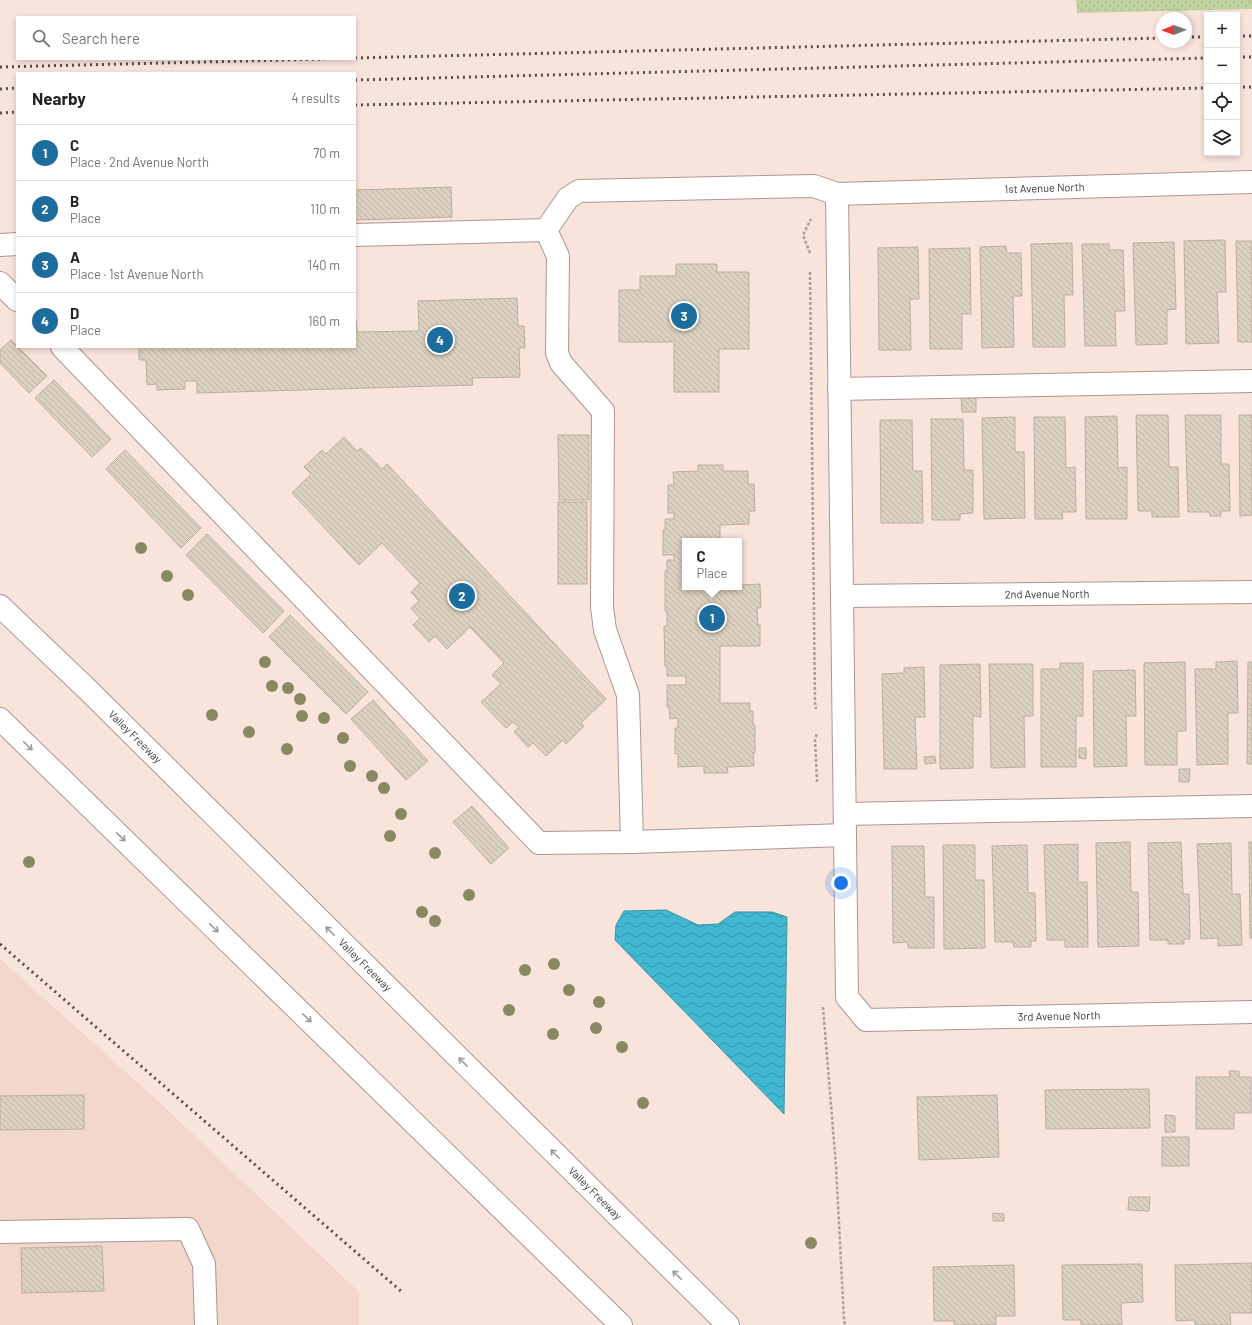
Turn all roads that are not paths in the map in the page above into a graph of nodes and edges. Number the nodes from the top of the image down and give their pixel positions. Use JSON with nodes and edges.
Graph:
{"nodes":[{"id":1,"x":1252,"y":182,"type":"edge"},
{"id":2,"x":837,"y":194,"type":"junction"},
{"id":3,"x":546,"y":230,"type":"junction"},
{"id":4,"x":356,"y":235,"type":"edge"},
{"id":5,"x":16,"y":244,"type":"edge"},
{"id":6,"x":0,"y":245,"type":"edge"},
{"id":7,"x":0,"y":282,"type":"edge"},
{"id":8,"x":16,"y":299,"type":"edge"},
{"id":9,"x":63,"y":348,"type":"edge"},
{"id":10,"x":1252,"y":381,"type":"edge"},
{"id":11,"x":838,"y":388,"type":"junction"},
{"id":12,"x":1252,"y":592,"type":"edge"},
{"id":13,"x":843,"y":596,"type":"junction"},
{"id":14,"x":0,"y":606,"type":"edge"},
{"id":15,"x":0,"y":719,"type":"edge"},
{"id":16,"x":1252,"y":806,"type":"edge"},
{"id":17,"x":845,"y":825,"type":"junction"},
{"id":18,"x":632,"y":842,"type":"junction"},
{"id":19,"x":1252,"y":1012,"type":"edge"},
{"id":20,"x":0,"y":1232,"type":"edge"},
{"id":21,"x":206,"y":1325,"type":"edge"},
{"id":22,"x":621,"y":1325,"type":"edge"},
{"id":23,"x":728,"y":1325,"type":"edge"}],
"edges":[{"from":1,"to":2,"type":"main road","name":"1st Avenue North"},
{"from":2,"to":3,"type":"main road"},
{"from":2,"to":11,"type":"main road"},
{"from":3,"to":4,"type":"main road"},
{"from":3,"to":18,"type":"main road"},
{"from":5,"to":6,"type":"main road"},
{"from":7,"to":8,"type":"main road"},
{"from":9,"to":18,"type":"main road"},
{"from":10,"to":11,"type":"main road"},
{"from":11,"to":13,"type":"main road"},
{"from":12,"to":13,"type":"main road","name":"2nd Avenue North"},
{"from":13,"to":17,"type":"main road"},
{"from":23,"to":14,"type":"main road","name":"Valley Freeway","one_way":true},
{"from":15,"to":22,"type":"main road","one_way":true},
{"from":16,"to":17,"type":"main road"},
{"from":17,"to":18,"type":"main road"},
{"from":17,"to":19,"type":"main road","name":"3rd Avenue North"},
{"from":20,"to":21,"type":"main road"}]}
